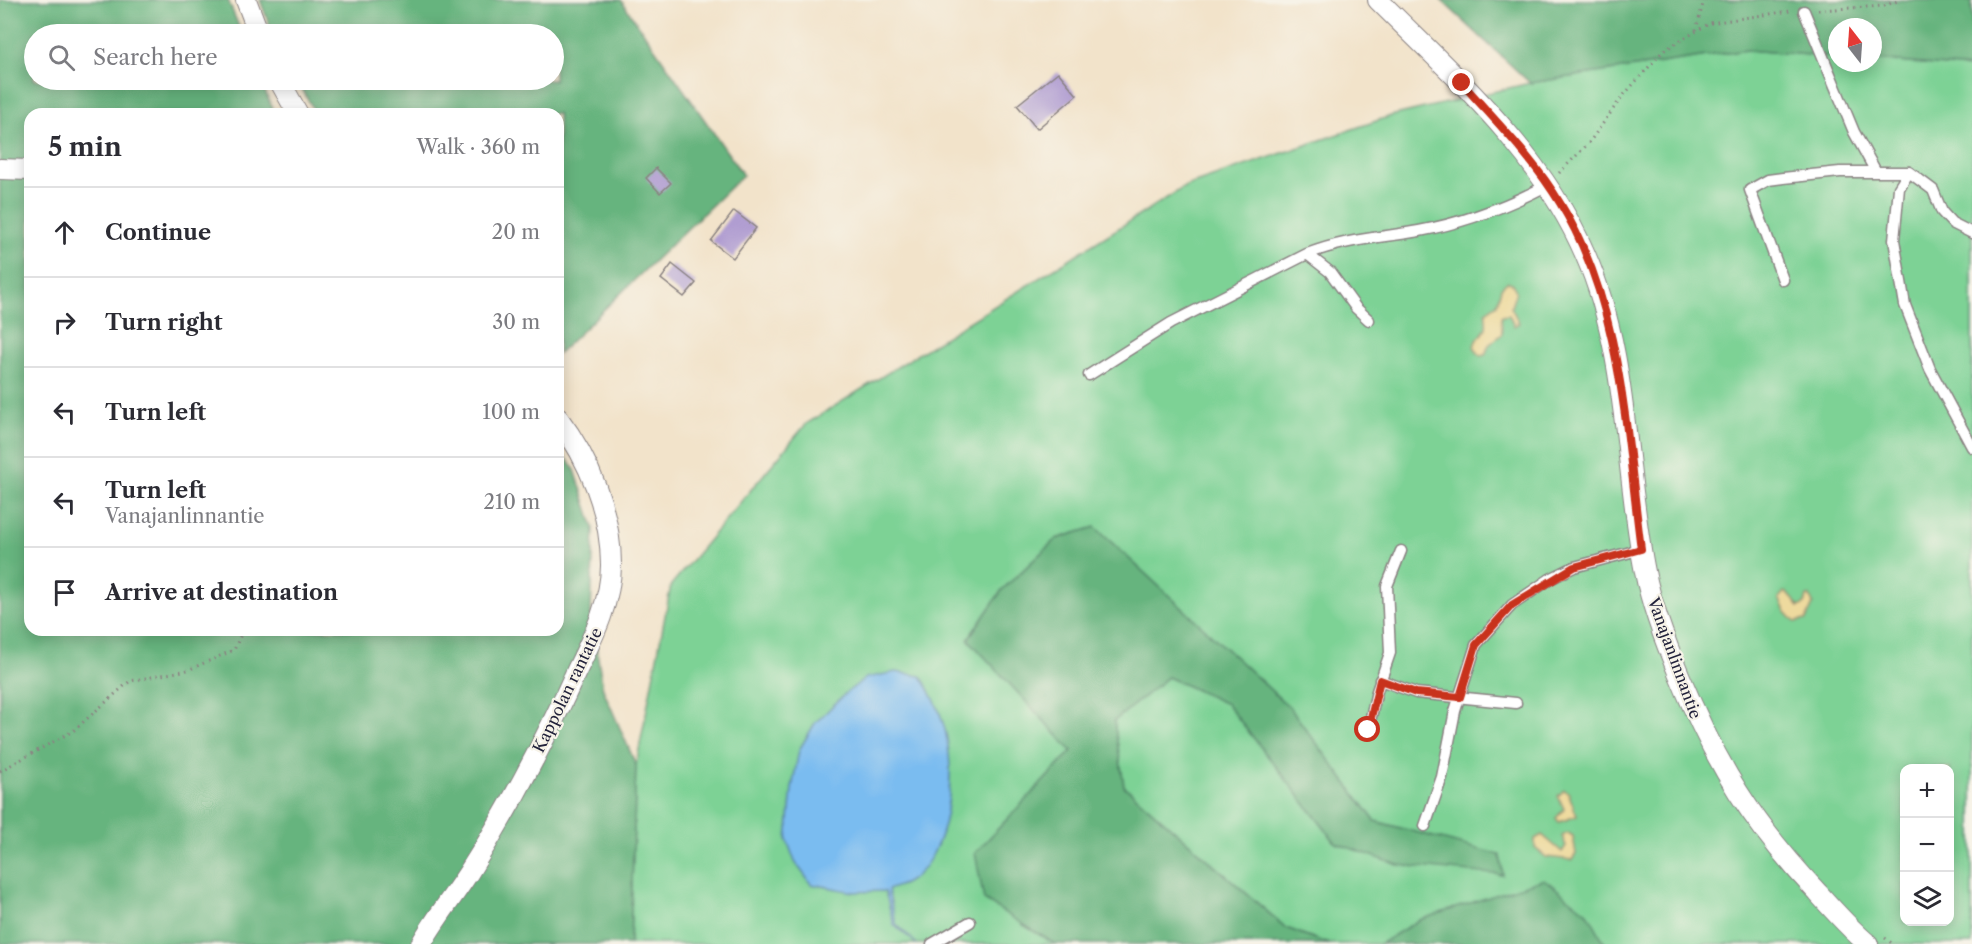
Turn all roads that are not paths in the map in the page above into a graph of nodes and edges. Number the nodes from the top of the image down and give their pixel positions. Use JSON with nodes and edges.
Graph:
{"nodes":[{"id":1,"x":246,"y":0,"type":"edge"},
{"id":2,"x":1378,"y":0,"type":"edge"},
{"id":3,"x":1804,"y":11,"type":"road end"},
{"id":4,"x":255,"y":24,"type":"edge"},
{"id":5,"x":285,"y":90,"type":"edge"},
{"id":6,"x":295,"y":108,"type":"edge"},
{"id":7,"x":0,"y":170,"type":"edge"},
{"id":8,"x":24,"y":170,"type":"edge"},
{"id":9,"x":1875,"y":170,"type":"junction"},
{"id":10,"x":1909,"y":172,"type":"junction"},
{"id":11,"x":1550,"y":182,"type":"junction"},
{"id":12,"x":1972,"y":233,"type":"edge"},
{"id":13,"x":1307,"y":254,"type":"junction"},
{"id":14,"x":1783,"y":280,"type":"dead end"},
{"id":15,"x":1369,"y":320,"type":"dead end"},
{"id":16,"x":1089,"y":375,"type":"dead end"},
{"id":17,"x":564,"y":426,"type":"edge"},
{"id":18,"x":1972,"y":447,"type":"edge"},
{"id":19,"x":1641,"y":549,"type":"junction"},
{"id":20,"x":1401,"y":551,"type":"dead end"},
{"id":21,"x":1380,"y":680,"type":"junction"},
{"id":22,"x":1460,"y":697,"type":"junction"},
{"id":23,"x":1516,"y":703,"type":"dead end"},
{"id":24,"x":1368,"y":730,"type":"dead end"},
{"id":25,"x":1425,"y":826,"type":"dead end"},
{"id":26,"x":970,"y":922,"type":"dead end"},
{"id":27,"x":421,"y":944,"type":"edge"},
{"id":28,"x":932,"y":944,"type":"edge"},
{"id":29,"x":1868,"y":944,"type":"edge"}],
"edges":[{"from":1,"to":4,"type":"street"},
{"from":2,"to":11,"type":"street","name":"Vanajanlinnantie"},
{"from":3,"to":9,"type":"lane"},
{"from":5,"to":6,"type":"street"},
{"from":7,"to":8,"type":"street"},
{"from":9,"to":10,"type":"lane"},
{"from":9,"to":14,"type":"lane"},
{"from":10,"to":12,"type":"lane"},
{"from":10,"to":18,"type":"lane"},
{"from":11,"to":13,"type":"lane"},
{"from":11,"to":19,"type":"street","name":"Vanajanlinnantie"},
{"from":13,"to":15,"type":"lane"},
{"from":13,"to":16,"type":"lane"},
{"from":17,"to":27,"type":"street","name":"Kappolan rantatie"},
{"from":19,"to":22,"type":"lane"},
{"from":19,"to":29,"type":"street","name":"Vanajanlinnantie"},
{"from":20,"to":21,"type":"lane"},
{"from":21,"to":22,"type":"lane"},
{"from":21,"to":24,"type":"lane"},
{"from":22,"to":23,"type":"lane"},
{"from":22,"to":25,"type":"lane"},
{"from":26,"to":28,"type":"lane"}]}
